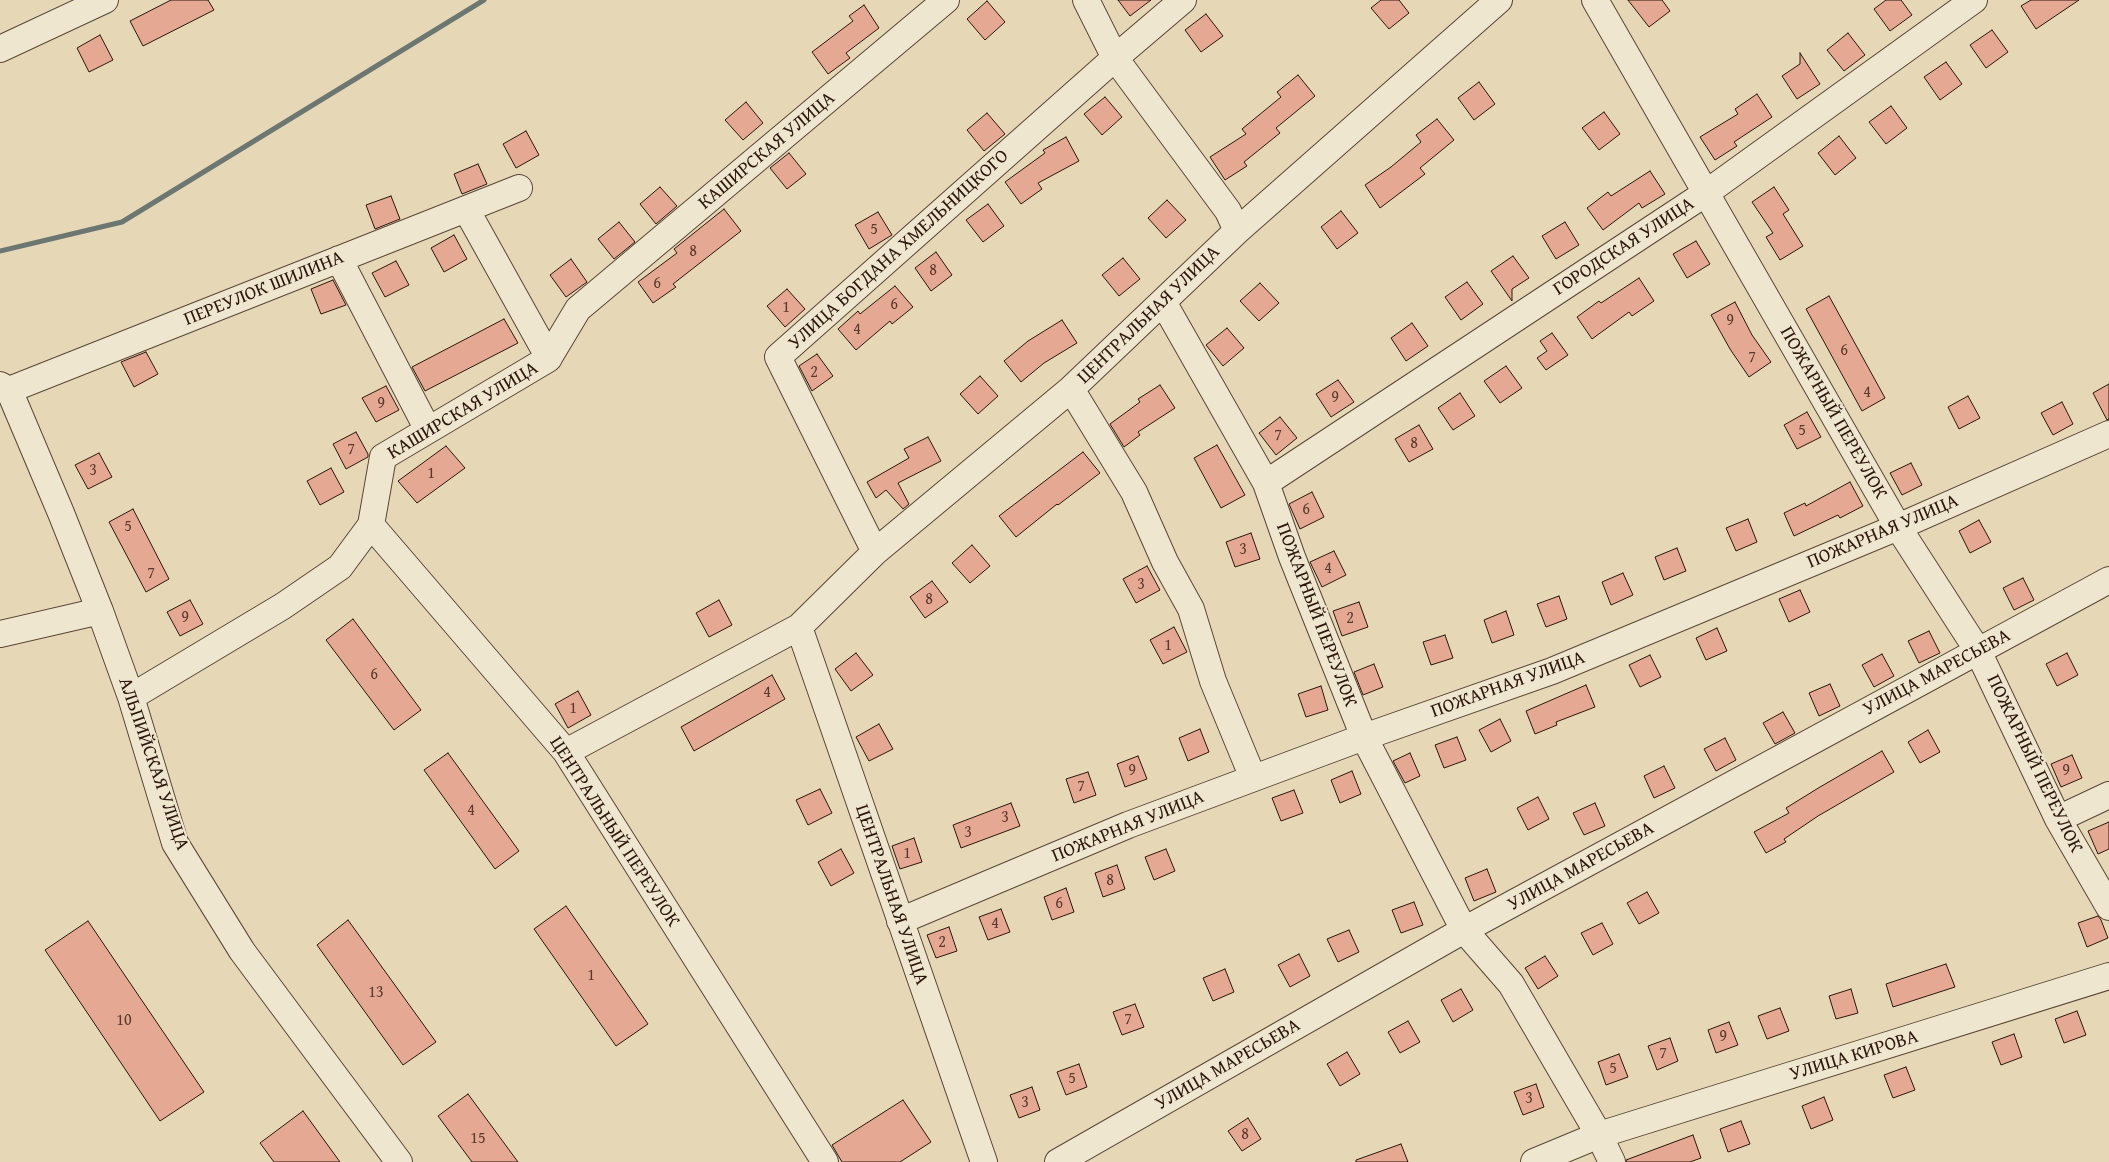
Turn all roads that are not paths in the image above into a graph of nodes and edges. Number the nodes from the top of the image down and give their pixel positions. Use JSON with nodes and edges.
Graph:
{"nodes":[{"id":1,"x":105,"y":0,"type":"edge"},
{"id":2,"x":946,"y":0,"type":"edge"},
{"id":3,"x":1086,"y":0,"type":"edge"},
{"id":4,"x":1183,"y":0,"type":"edge"},
{"id":5,"x":1498,"y":0,"type":"edge"},
{"id":6,"x":1595,"y":0,"type":"edge"},
{"id":7,"x":1974,"y":0,"type":"edge"},
{"id":8,"x":0,"y":49,"type":"edge"},
{"id":9,"x":1115,"y":58,"type":"junction"},
{"id":10,"x":518,"y":188,"type":"dead end"},
{"id":11,"x":1706,"y":193,"type":"junction"},
{"id":12,"x":466,"y":209,"type":"junction"},
{"id":13,"x":1237,"y":231,"type":"junction"},
{"id":14,"x":339,"y":259,"type":"junction"},
{"id":15,"x":1163,"y":302,"type":"junction"},
{"id":16,"x":549,"y":358,"type":"junction"},
{"id":17,"x":4,"y":387,"type":"edge"},
{"id":18,"x":1071,"y":390,"type":"junction"},
{"id":19,"x":428,"y":430,"type":"junction"},
{"id":20,"x":2109,"y":434,"type":"edge"},
{"id":21,"x":1266,"y":483,"type":"junction"},
{"id":22,"x":371,"y":525,"type":"junction"},
{"id":23,"x":1898,"y":526,"type":"junction"},
{"id":24,"x":875,"y":552,"type":"junction"},
{"id":25,"x":2109,"y":580,"type":"edge"},
{"id":26,"x":100,"y":611,"type":"junction"},
{"id":27,"x":799,"y":628,"type":"junction"},
{"id":28,"x":0,"y":634,"type":"edge"},
{"id":29,"x":1978,"y":651,"type":"junction"},
{"id":30,"x":131,"y":697,"type":"junction"},
{"id":31,"x":1364,"y":737,"type":"junction"},
{"id":32,"x":566,"y":752,"type":"junction"},
{"id":33,"x":1253,"y":778,"type":"junction"},
{"id":34,"x":2109,"y":795,"type":"edge"},
{"id":35,"x":2058,"y":819,"type":"junction"},
{"id":36,"x":2109,"y":907,"type":"edge"},
{"id":37,"x":900,"y":921,"type":"junction"},
{"id":38,"x":1464,"y":930,"type":"junction"},
{"id":39,"x":2109,"y":976,"type":"edge"},
{"id":40,"x":1599,"y":1135,"type":"junction"},
{"id":41,"x":399,"y":1162,"type":"edge"},
{"id":42,"x":825,"y":1162,"type":"edge"},
{"id":43,"x":984,"y":1162,"type":"edge"},
{"id":44,"x":1058,"y":1162,"type":"edge"},
{"id":45,"x":1534,"y":1162,"type":"edge"},
{"id":46,"x":1612,"y":1162,"type":"edge"}],
"edges":[{"from":1,"to":8,"type":"street"},
{"from":2,"to":16,"type":"street","name":"КАШИРСКАЯ УЛИЦА"},
{"from":3,"to":9,"type":"street"},
{"from":4,"to":9,"type":"street","name":"УЛИЦА БОГДАНА ХМЕЛЬНИЦКОГО"},
{"from":5,"to":13,"type":"street","name":"ЦЕНТРАЛЬНАЯ УЛИЦА"},
{"from":6,"to":11,"type":"street","name":"ПОЖАРНЫЙ ПЕРЕУЛОК"},
{"from":7,"to":11,"type":"street","name":"ГОРОДСКАЯ УЛИЦА"},
{"from":9,"to":13,"type":"street"},
{"from":9,"to":24,"type":"street","name":"УЛИЦА БОГДАНА ХМЕЛЬНИЦКОГО"},
{"from":10,"to":12,"type":"street","name":"ПЕРЕУЛОК ШИЛИНА"},
{"from":11,"to":21,"type":"street","name":"ГОРОДСКАЯ УЛИЦА"},
{"from":11,"to":23,"type":"street","name":"ПОЖАРНЫЙ ПЕРЕУЛОК"},
{"from":12,"to":14,"type":"street","name":"ПЕРЕУЛОК ШИЛИНА"},
{"from":12,"to":16,"type":"street"},
{"from":13,"to":15,"type":"street","name":"ЦЕНТРАЛЬНАЯ УЛИЦА"},
{"from":14,"to":17,"type":"street","name":"ПЕРЕУЛОК ШИЛИНА"},
{"from":14,"to":19,"type":"street"},
{"from":15,"to":18,"type":"street","name":"ЦЕНТРАЛЬНАЯ УЛИЦА"},
{"from":15,"to":21,"type":"street","name":"ПОЖАРНЫЙ ПЕРЕУЛОК"},
{"from":16,"to":19,"type":"street","name":"КАШИРСКАЯ УЛИЦА"},
{"from":17,"to":26,"type":"street","name":"АЛЬПИЙСКАЯ УЛИЦА"},
{"from":18,"to":24,"type":"street","name":"ЦЕНТРАЛЬНАЯ УЛИЦА"},
{"from":18,"to":33,"type":"street"},
{"from":19,"to":22,"type":"street","name":"КАШИРСКАЯ УЛИЦА"},
{"from":20,"to":23,"type":"street","name":"ПОЖАРНАЯ УЛИЦА"},
{"from":21,"to":31,"type":"street","name":"ПОЖАРНЫЙ ПЕРЕУЛОК"},
{"from":22,"to":30,"type":"street","name":"КАШИРСКАЯ УЛИЦА"},
{"from":22,"to":32,"type":"street","name":"ЦЕНТРАЛЬНЫЙ ПЕРЕУЛОК"},
{"from":23,"to":29,"type":"street","name":"ПОЖАРНЫЙ ПЕРЕУЛОК"},
{"from":23,"to":31,"type":"street","name":"ПОЖАРНАЯ УЛИЦА"},
{"from":24,"to":27,"type":"street","name":"ЦЕНТРАЛЬНАЯ УЛИЦА"},
{"from":25,"to":29,"type":"street","name":"УЛИЦА МАРЕСЬЕВА"},
{"from":26,"to":28,"type":"street"},
{"from":26,"to":30,"type":"street","name":"АЛЬПИЙСКАЯ УЛИЦА"},
{"from":27,"to":32,"type":"street","name":"ЦЕНТРАЛЬНАЯ УЛИЦА"},
{"from":27,"to":37,"type":"street","name":"ЦЕНТРАЛЬНАЯ УЛИЦА"},
{"from":29,"to":35,"type":"street","name":"ПОЖАРНЫЙ ПЕРЕУЛОК"},
{"from":29,"to":38,"type":"street","name":"УЛИЦА МАРЕСЬЕВА"},
{"from":30,"to":41,"type":"street","name":"АЛЬПИЙСКАЯ УЛИЦА"},
{"from":31,"to":33,"type":"street","name":"ПОЖАРНАЯ УЛИЦА"},
{"from":31,"to":38,"type":"street","name":"ПОЖАРНЫЙ ПЕРЕУЛОК"},
{"from":32,"to":42,"type":"street","name":"ЦЕНТРАЛЬНЫЙ ПЕРЕУЛОК"},
{"from":33,"to":37,"type":"street","name":"ПОЖАРНАЯ УЛИЦА"},
{"from":34,"to":35,"type":"street"},
{"from":35,"to":36,"type":"street","name":"ПОЖАРНЫЙ ПЕРЕУЛОК"},
{"from":37,"to":43,"type":"street","name":"ЦЕНТРАЛЬНАЯ УЛИЦА"},
{"from":38,"to":40,"type":"street"},
{"from":38,"to":44,"type":"street","name":"УЛИЦА МАРЕСЬЕВА"},
{"from":39,"to":40,"type":"street","name":"УЛИЦА КИРОВА"},
{"from":40,"to":45,"type":"street","name":"УЛИЦА КИРОВА"},
{"from":40,"to":46,"type":"street"}]}
